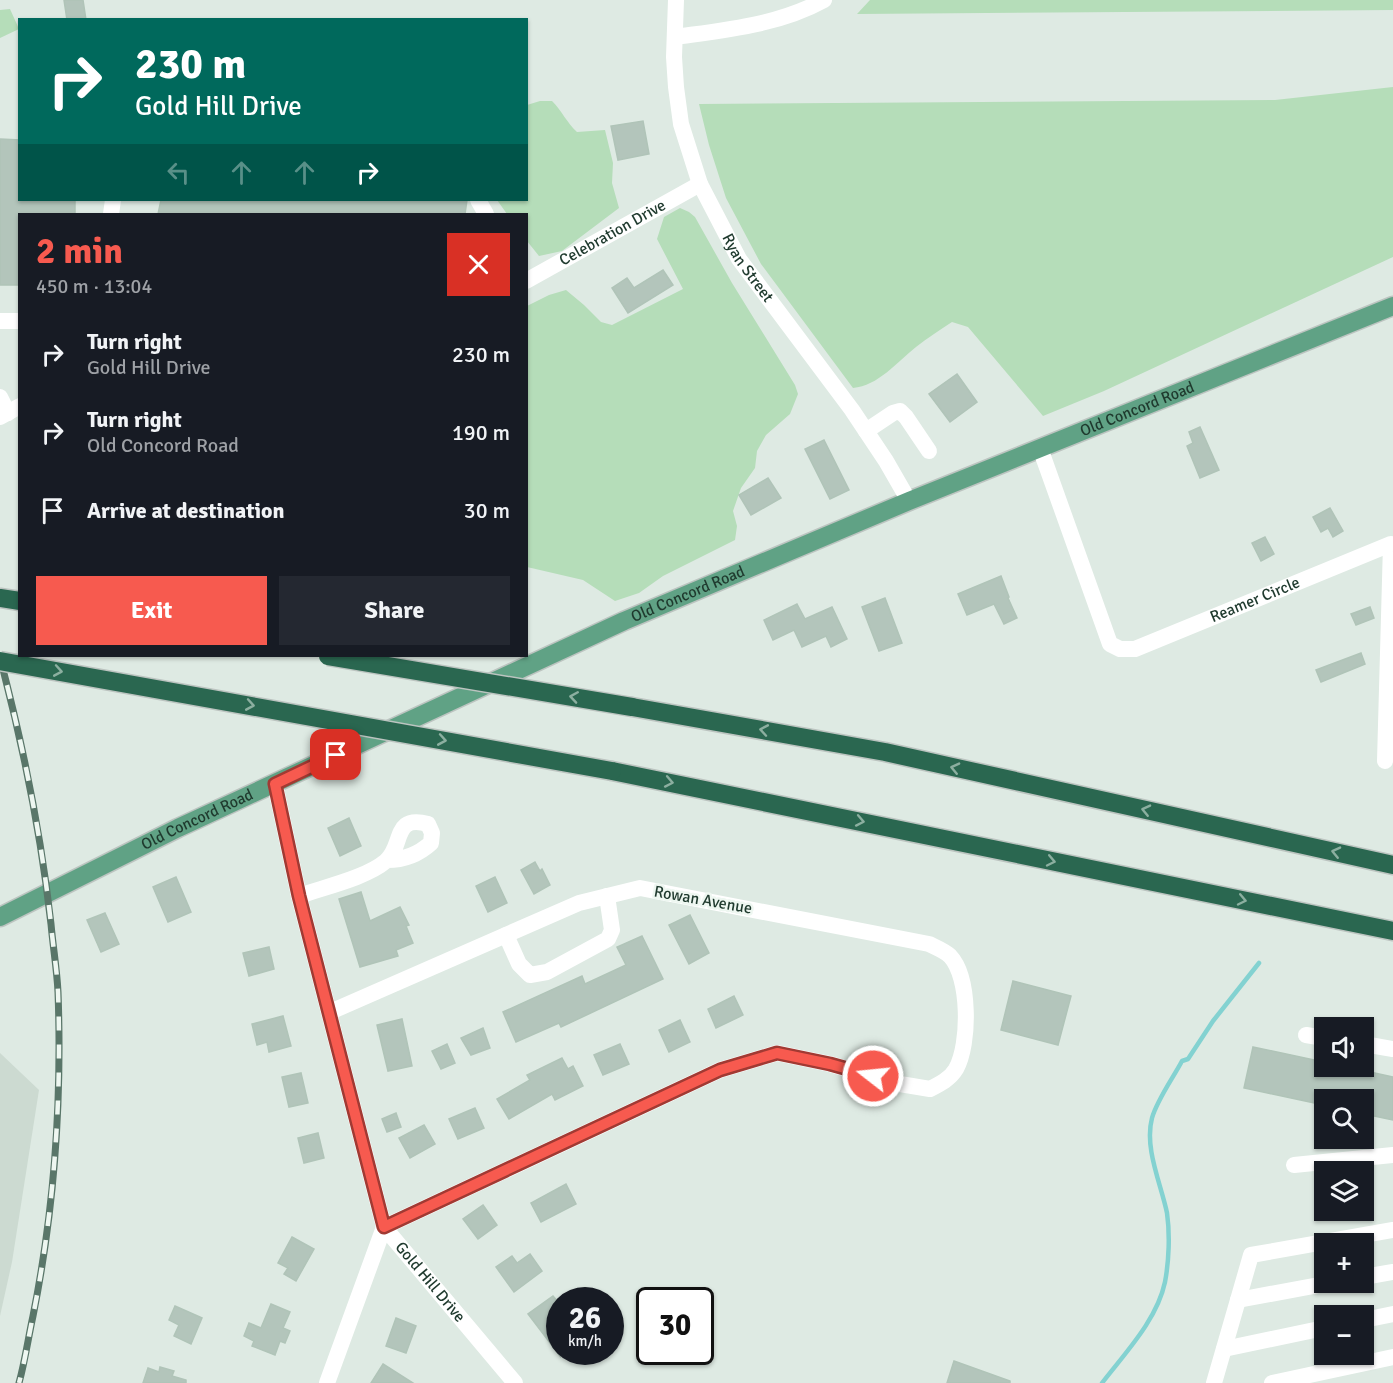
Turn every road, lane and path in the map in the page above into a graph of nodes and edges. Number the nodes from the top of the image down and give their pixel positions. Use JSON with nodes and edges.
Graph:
{"nodes":[{"id":1,"x":676,"y":0,"type":"edge"},
{"id":2,"x":825,"y":0,"type":"edge"},
{"id":3,"x":675,"y":38,"type":"junction"},
{"id":4,"x":700,"y":184,"type":"junction"},
{"id":5,"x":528,"y":281,"type":"edge"},
{"id":6,"x":1393,"y":306,"type":"edge"},
{"id":7,"x":0,"y":321,"type":"edge"},
{"id":8,"x":18,"y":321,"type":"edge"},
{"id":9,"x":0,"y":397,"type":"edge"},
{"id":10,"x":9,"y":412,"type":"edge"},
{"id":11,"x":866,"y":431,"type":"junction"},
{"id":12,"x":1040,"y":448,"type":"junction"},
{"id":13,"x":929,"y":452,"type":"dead end"},
{"id":14,"x":909,"y":501,"type":"junction"},
{"id":15,"x":0,"y":598,"type":"edge"},
{"id":16,"x":18,"y":601,"type":"edge"},
{"id":17,"x":334,"y":657,"type":"edge"},
{"id":18,"x":0,"y":661,"type":"edge"},
{"id":19,"x":1385,"y":761,"type":"dead end"},
{"id":20,"x":275,"y":784,"type":"junction"},
{"id":21,"x":387,"y":860,"type":"dead end"},
{"id":22,"x":1393,"y":865,"type":"edge"},
{"id":23,"x":299,"y":896,"type":"junction"},
{"id":24,"x":607,"y":896,"type":"junction"},
{"id":25,"x":0,"y":917,"type":"edge"},
{"id":26,"x":1393,"y":931,"type":"edge"},
{"id":27,"x":506,"y":935,"type":"junction"},
{"id":28,"x":330,"y":1012,"type":"junction"},
{"id":29,"x":1306,"y":1035,"type":"dead end"},
{"id":30,"x":1314,"y":1036,"type":"edge"},
{"id":31,"x":1374,"y":1046,"type":"edge"},
{"id":32,"x":1393,"y":1049,"type":"edge"},
{"id":33,"x":1393,"y":1155,"type":"edge"},
{"id":34,"x":1294,"y":1165,"type":"dead end"},
{"id":35,"x":384,"y":1227,"type":"junction"},
{"id":36,"x":1393,"y":1230,"type":"edge"},
{"id":37,"x":1393,"y":1272,"type":"edge"},
{"id":38,"x":1374,"y":1275,"type":"edge"},
{"id":39,"x":1314,"y":1286,"type":"edge"},
{"id":40,"x":1238,"y":1300,"type":"junction"},
{"id":41,"x":1393,"y":1314,"type":"edge"},
{"id":42,"x":1374,"y":1318,"type":"edge"},
{"id":43,"x":1314,"y":1330,"type":"edge"},
{"id":44,"x":1224,"y":1349,"type":"junction"},
{"id":45,"x":1393,"y":1357,"type":"edge"},
{"id":46,"x":327,"y":1383,"type":"edge"},
{"id":47,"x":516,"y":1383,"type":"edge"},
{"id":48,"x":1214,"y":1383,"type":"edge"},
{"id":49,"x":1272,"y":1383,"type":"edge"}],
"edges":[{"from":1,"to":3,"type":"street","name":"Ryan Street"},
{"from":2,"to":3,"type":"street"},
{"from":3,"to":4,"type":"street","name":"Ryan Street"},
{"from":4,"to":5,"type":"street","name":"Celebration Drive"},
{"from":4,"to":11,"type":"street","name":"Ryan Street"},
{"from":6,"to":12,"type":"main road","name":"Old Concord Road"},
{"from":7,"to":8,"type":"street"},
{"from":9,"to":10,"type":"street"},
{"from":11,"to":13,"type":"street"},
{"from":11,"to":14,"type":"street","name":"Ryan Street"},
{"from":12,"to":14,"type":"main road","name":"Old Concord Road"},
{"from":12,"to":19,"type":"street","name":"Reamer Circle"},
{"from":14,"to":20,"type":"main road","name":"Old Concord Road"},
{"from":15,"to":16,"type":"highway"},
{"from":22,"to":17,"type":"highway","one_way":true,"bridge":true},
{"from":18,"to":26,"type":"highway","one_way":true,"bridge":true},
{"from":20,"to":23,"type":"street","name":"Gold Hill Drive"},
{"from":20,"to":25,"type":"main road","name":"Old Concord Road"},
{"from":21,"to":23,"type":"street"},
{"from":23,"to":28,"type":"street","name":"Gold Hill Drive"},
{"from":24,"to":27,"type":"street","name":"Rowan Avenue"},
{"from":24,"to":27,"type":"street"},
{"from":24,"to":35,"type":"street","name":"Rowan Avenue"},
{"from":27,"to":28,"type":"street","name":"Rowan Avenue"},
{"from":28,"to":35,"type":"street","name":"Gold Hill Drive"},
{"from":29,"to":30,"type":"street"},
{"from":31,"to":32,"type":"street"},
{"from":33,"to":34,"type":"street"},
{"from":35,"to":46,"type":"street"},
{"from":35,"to":47,"type":"street","name":"Gold Hill Drive"},
{"from":36,"to":40,"type":"street"},
{"from":37,"to":38,"type":"street"},
{"from":39,"to":40,"type":"street"},
{"from":40,"to":44,"type":"street"},
{"from":41,"to":42,"type":"street"},
{"from":43,"to":44,"type":"street"},
{"from":44,"to":48,"type":"street"},
{"from":45,"to":49,"type":"street"}]}
